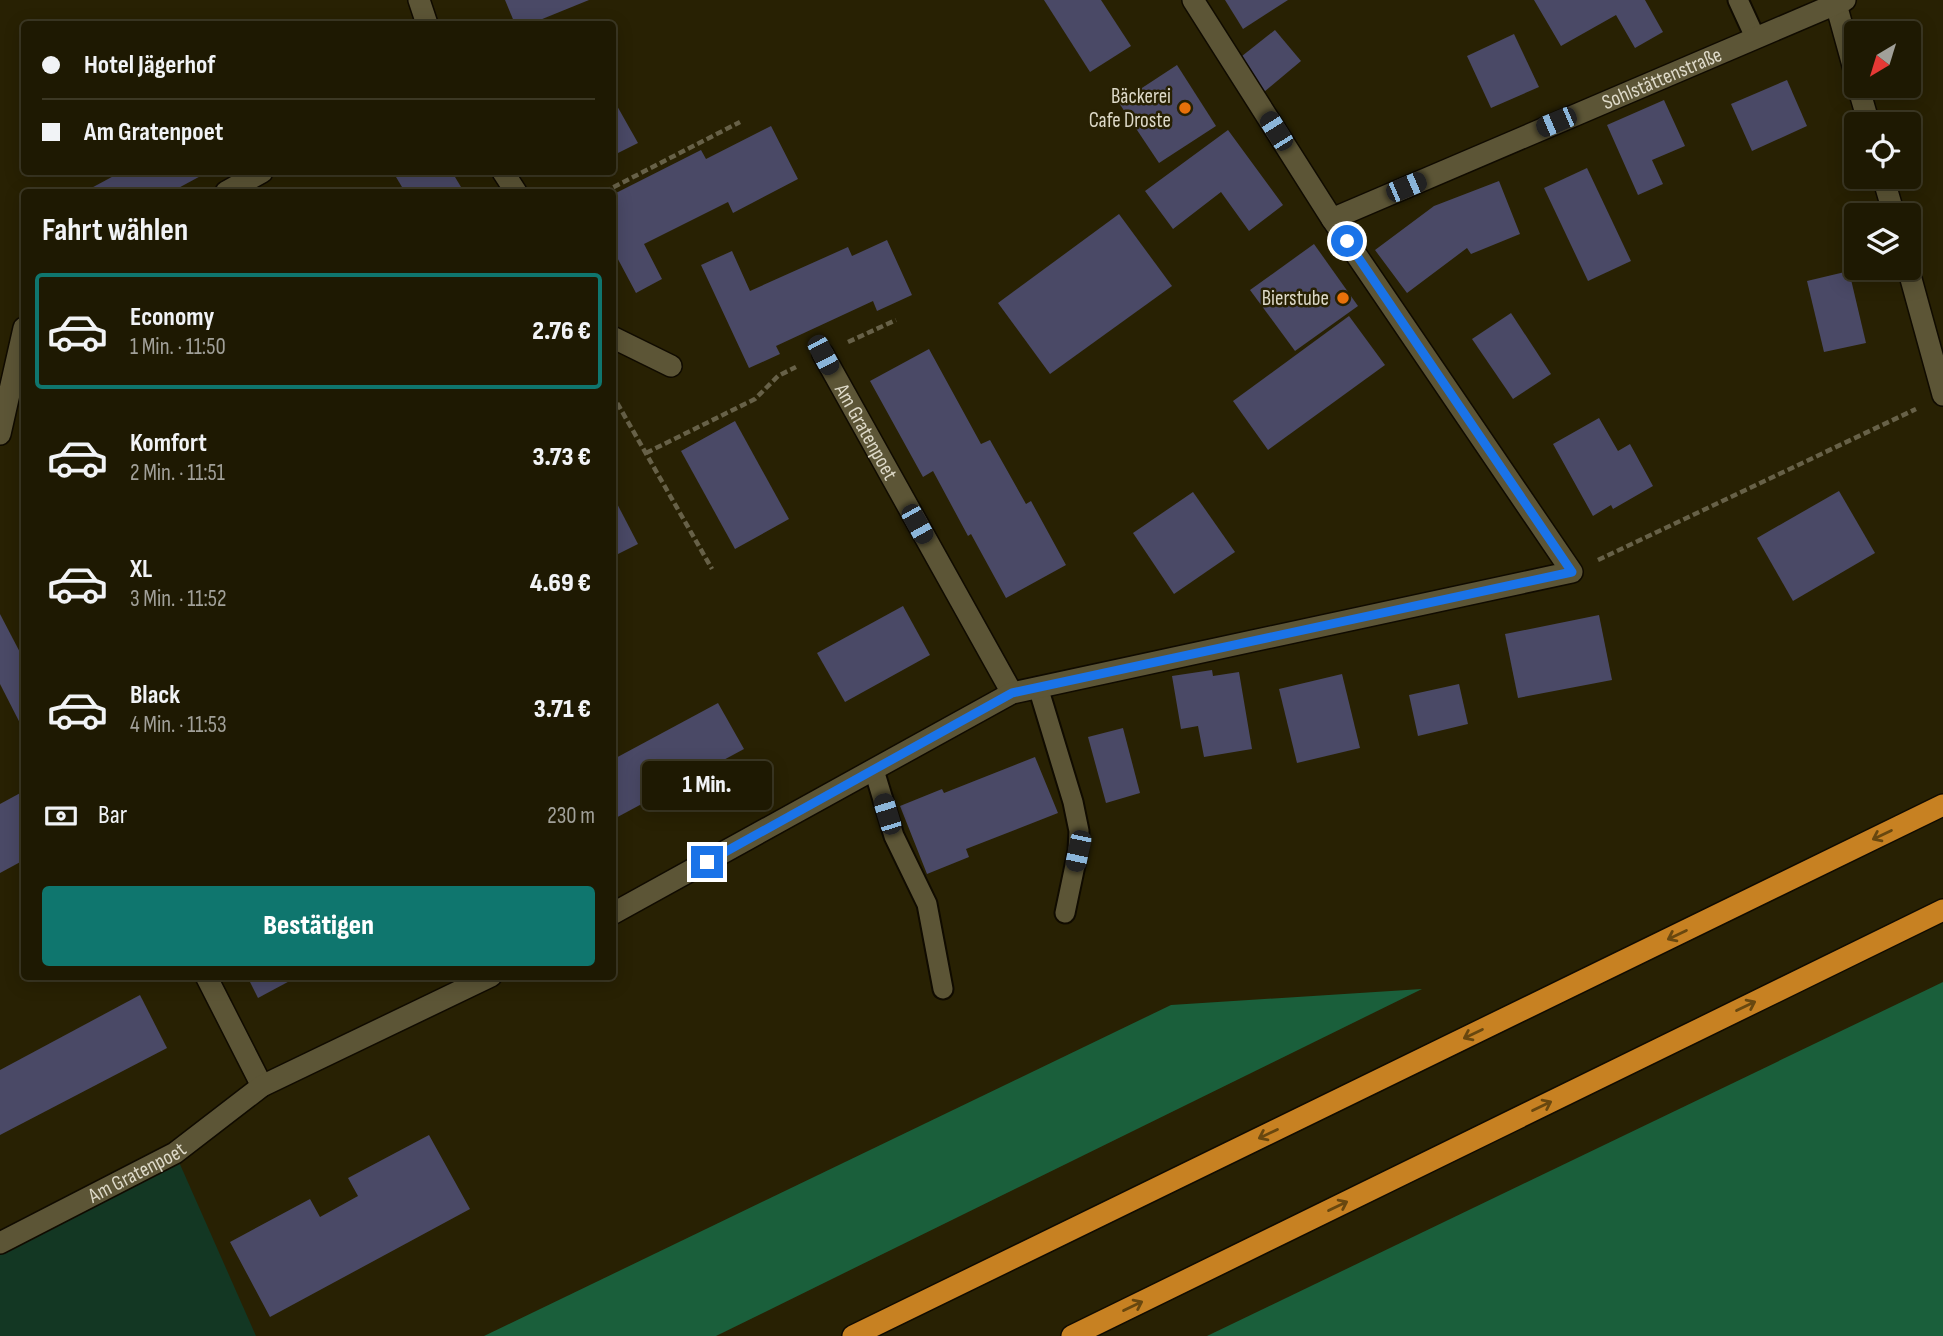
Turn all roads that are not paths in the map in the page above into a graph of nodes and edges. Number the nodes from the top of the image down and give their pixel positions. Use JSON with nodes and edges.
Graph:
{"nodes":[{"id":1,"x":419,"y":0,"type":"edge"},
{"id":2,"x":1193,"y":0,"type":"edge"},
{"id":3,"x":1738,"y":0,"type":"edge"},
{"id":4,"x":1840,"y":2,"type":"edge"},
{"id":5,"x":425,"y":21,"type":"edge"},
{"id":6,"x":1844,"y":21,"type":"edge"},
{"id":7,"x":1755,"y":37,"type":"junction"},
{"id":8,"x":257,"y":175,"type":"edge"},
{"id":9,"x":231,"y":189,"type":"edge"},
{"id":10,"x":1332,"y":219,"type":"junction"},
{"id":11,"x":1911,"y":280,"type":"edge"},
{"id":12,"x":616,"y":339,"type":"edge"},
{"id":13,"x":21,"y":341,"type":"edge"},
{"id":14,"x":823,"y":355,"type":"road end"},
{"id":15,"x":671,"y":366,"type":"dead end"},
{"id":16,"x":1943,"y":394,"type":"edge"},
{"id":17,"x":0,"y":434,"type":"edge"},
{"id":18,"x":1038,"y":687,"type":"junction"},
{"id":19,"x":1012,"y":693,"type":"junction"},
{"id":20,"x":873,"y":770,"type":"junction"},
{"id":21,"x":1943,"y":805,"type":"edge"},
{"id":22,"x":1943,"y":910,"type":"edge"},
{"id":23,"x":616,"y":913,"type":"edge"},
{"id":24,"x":1065,"y":913,"type":"dead end"},
{"id":25,"x":208,"y":980,"type":"edge"},
{"id":26,"x":483,"y":980,"type":"edge"},
{"id":27,"x":943,"y":989,"type":"dead end"},
{"id":28,"x":262,"y":1086,"type":"junction"},
{"id":29,"x":0,"y":1243,"type":"edge"},
{"id":30,"x":853,"y":1336,"type":"edge"},
{"id":31,"x":1072,"y":1336,"type":"edge"}],
"edges":[{"from":1,"to":5,"type":"street"},
{"from":2,"to":10,"type":"street"},
{"from":3,"to":7,"type":"lane"},
{"from":4,"to":6,"type":"street","name":"Sohlstättenstraße"},
{"from":4,"to":7,"type":"street","name":"Sohlstättenstraße"},
{"from":7,"to":10,"type":"street","name":"Sohlstättenstraße"},
{"from":8,"to":9,"type":"street"},
{"from":10,"to":18,"type":"street"},
{"from":11,"to":16,"type":"street"},
{"from":12,"to":15,"type":"street"},
{"from":13,"to":17,"type":"street"},
{"from":14,"to":19,"type":"street","name":"Am Gratenpoet"},
{"from":18,"to":19,"type":"street"},
{"from":18,"to":24,"type":"lane"},
{"from":19,"to":20,"type":"street"},
{"from":20,"to":23,"type":"street"},
{"from":20,"to":27,"type":"lane"},
{"from":21,"to":30,"type":"highway","one_way":true},
{"from":31,"to":22,"type":"highway","one_way":true},
{"from":25,"to":28,"type":"street"},
{"from":26,"to":28,"type":"street","name":"Am Gratenpoet"},
{"from":28,"to":29,"type":"street","name":"Am Gratenpoet"}]}
